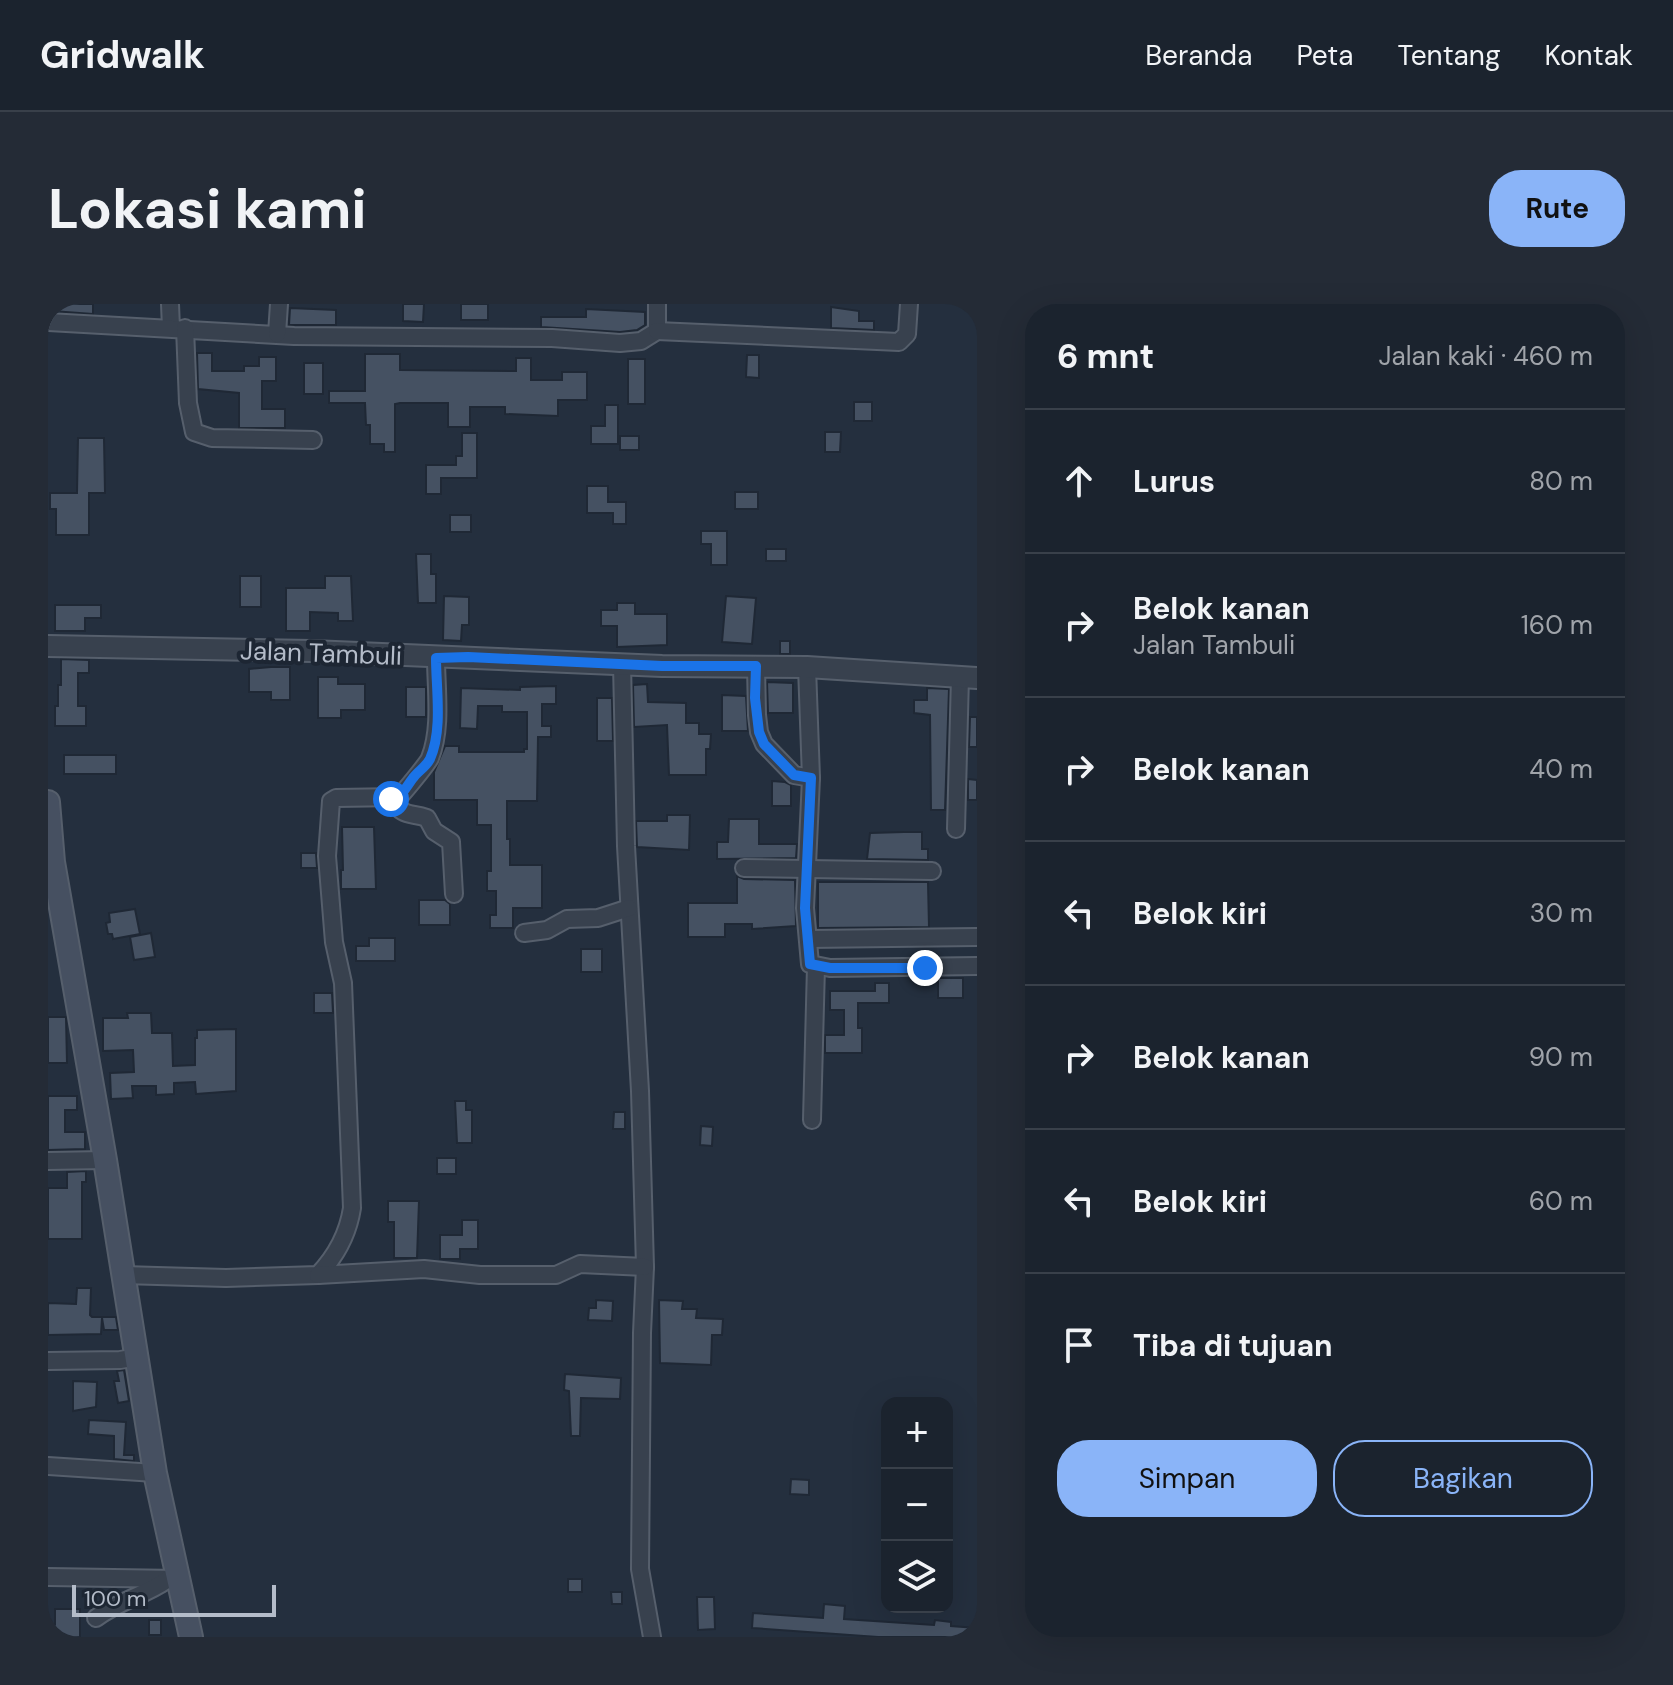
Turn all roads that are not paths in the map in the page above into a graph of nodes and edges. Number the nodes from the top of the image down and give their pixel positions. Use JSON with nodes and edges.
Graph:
{"nodes":[{"id":1,"x":170,"y":304,"type":"edge"},
{"id":2,"x":279,"y":304,"type":"edge"},
{"id":3,"x":657,"y":304,"type":"edge"},
{"id":4,"x":909,"y":304,"type":"edge"},
{"id":5,"x":48,"y":322,"type":"edge"},
{"id":6,"x":178,"y":328,"type":"junction"},
{"id":7,"x":657,"y":331,"type":"junction"},
{"id":8,"x":277,"y":334,"type":"junction"},
{"id":9,"x":313,"y":440,"type":"dead end"},
{"id":10,"x":48,"y":646,"type":"edge"},
{"id":11,"x":436,"y":658,"type":"junction"},
{"id":12,"x":622,"y":664,"type":"junction"},
{"id":13,"x":756,"y":666,"type":"junction"},
{"id":14,"x":807,"y":667,"type":"junction"},
{"id":15,"x":968,"y":677,"type":"edge"},
{"id":16,"x":811,"y":778,"type":"junction"},
{"id":17,"x":391,"y":799,"type":"junction"},
{"id":18,"x":48,"y":802,"type":"edge"},
{"id":19,"x":956,"y":829,"type":"dead end"},
{"id":20,"x":807,"y":867,"type":"junction"},
{"id":21,"x":744,"y":868,"type":"dead end"},
{"id":22,"x":932,"y":871,"type":"dead end"},
{"id":23,"x":454,"y":894,"type":"dead end"},
{"id":24,"x":629,"y":908,"type":"junction"},
{"id":25,"x":524,"y":933,"type":"dead end"},
{"id":26,"x":977,"y":937,"type":"edge"},
{"id":27,"x":808,"y":939,"type":"junction"},
{"id":28,"x":816,"y":966,"type":"junction"},
{"id":29,"x":977,"y":966,"type":"edge"},
{"id":30,"x":812,"y":1120,"type":"dead end"},
{"id":31,"x":105,"y":1160,"type":"junction"},
{"id":32,"x":48,"y":1161,"type":"edge"},
{"id":33,"x":645,"y":1267,"type":"junction"},
{"id":34,"x":123,"y":1275,"type":"junction"},
{"id":35,"x":318,"y":1275,"type":"junction"},
{"id":36,"x":138,"y":1357,"type":"junction"},
{"id":37,"x":48,"y":1361,"type":"edge"},
{"id":38,"x":48,"y":1466,"type":"edge"},
{"id":39,"x":155,"y":1473,"type":"junction"},
{"id":40,"x":48,"y":1577,"type":"edge"},
{"id":41,"x":173,"y":1580,"type":"junction"},
{"id":42,"x":96,"y":1618,"type":"dead end"},
{"id":43,"x":191,"y":1637,"type":"edge"},
{"id":44,"x":652,"y":1637,"type":"edge"}],
"edges":[{"from":1,"to":6,"type":"street"},
{"from":2,"to":8,"type":"street"},
{"from":3,"to":7,"type":"street"},
{"from":4,"to":7,"type":"street"},
{"from":5,"to":6,"type":"street"},
{"from":6,"to":8,"type":"street"},
{"from":6,"to":9,"type":"street"},
{"from":7,"to":8,"type":"street"},
{"from":10,"to":11,"type":"street","name":"Jalan Tambuli"},
{"from":11,"to":12,"type":"street","name":"Jalan Tambuli"},
{"from":11,"to":17,"type":"street"},
{"from":12,"to":13,"type":"street","name":"Jalan Tambuli"},
{"from":12,"to":24,"type":"street"},
{"from":13,"to":14,"type":"street","name":"Jalan Tambuli"},
{"from":13,"to":16,"type":"street"},
{"from":14,"to":15,"type":"street","name":"Jalan Tambuli"},
{"from":14,"to":16,"type":"street"},
{"from":15,"to":19,"type":"street"},
{"from":16,"to":20,"type":"street"},
{"from":17,"to":23,"type":"street"},
{"from":17,"to":35,"type":"street"},
{"from":18,"to":31,"type":"main road"},
{"from":20,"to":21,"type":"street"},
{"from":20,"to":22,"type":"street"},
{"from":20,"to":27,"type":"street"},
{"from":24,"to":25,"type":"street"},
{"from":24,"to":33,"type":"street"},
{"from":26,"to":27,"type":"street"},
{"from":27,"to":28,"type":"street"},
{"from":28,"to":29,"type":"street"},
{"from":28,"to":30,"type":"street"},
{"from":31,"to":32,"type":"street"},
{"from":31,"to":34,"type":"main road"},
{"from":33,"to":35,"type":"street"},
{"from":33,"to":44,"type":"street"},
{"from":34,"to":35,"type":"street"},
{"from":34,"to":36,"type":"main road"},
{"from":36,"to":37,"type":"street"},
{"from":36,"to":39,"type":"main road"},
{"from":38,"to":39,"type":"street"},
{"from":39,"to":41,"type":"main road"},
{"from":40,"to":41,"type":"street"},
{"from":41,"to":42,"type":"street"},
{"from":41,"to":43,"type":"main road"}]}
